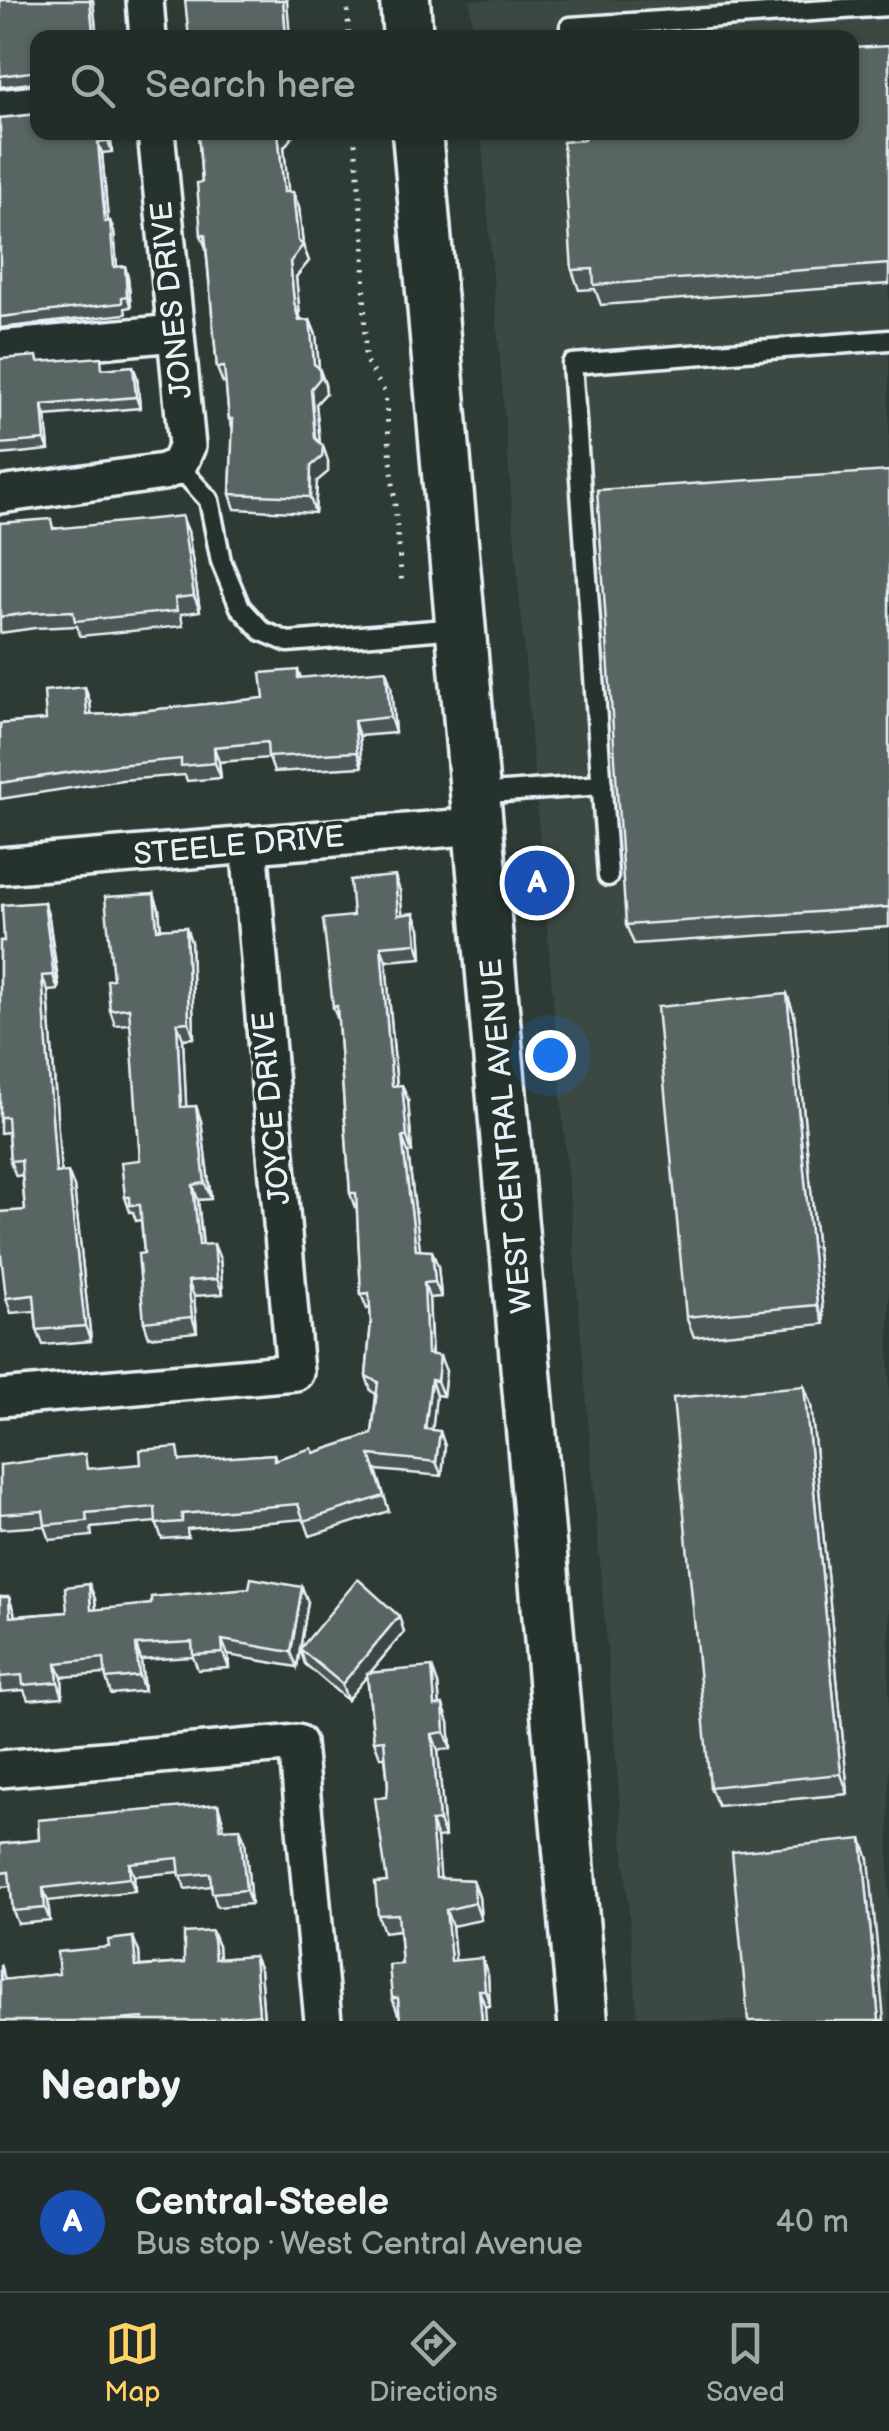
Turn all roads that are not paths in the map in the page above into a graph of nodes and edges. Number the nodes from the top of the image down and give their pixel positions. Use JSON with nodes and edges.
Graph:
{"nodes":[{"id":1,"x":145,"y":0,"type":"edge"},
{"id":2,"x":405,"y":0,"type":"edge"},
{"id":3,"x":889,"y":6,"type":"edge"},
{"id":4,"x":570,"y":26,"type":"dead end"},
{"id":5,"x":147,"y":30,"type":"edge"},
{"id":6,"x":407,"y":30,"type":"edge"},
{"id":7,"x":30,"y":105,"type":"edge"},
{"id":8,"x":0,"y":108,"type":"edge"},
{"id":9,"x":157,"y":140,"type":"edge"},
{"id":10,"x":417,"y":140,"type":"edge"},
{"id":11,"x":175,"y":332,"type":"junction"},
{"id":12,"x":889,"y":340,"type":"edge"},
{"id":13,"x":0,"y":349,"type":"edge"},
{"id":14,"x":178,"y":466,"type":"junction"},
{"id":15,"x":0,"y":495,"type":"edge"},
{"id":16,"x":460,"y":627,"type":"junction"},
{"id":17,"x":602,"y":785,"type":"junction"},
{"id":18,"x":477,"y":810,"type":"junction"},
{"id":19,"x":249,"y":844,"type":"junction"},
{"id":20,"x":0,"y":866,"type":"edge"},
{"id":21,"x":608,"y":876,"type":"dead end"},
{"id":22,"x":0,"y":1398,"type":"edge"},
{"id":23,"x":0,"y":1769,"type":"edge"},
{"id":24,"x":322,"y":2021,"type":"edge"},
{"id":25,"x":583,"y":2021,"type":"edge"}],
"edges":[{"from":1,"to":5,"type":"street"},
{"from":2,"to":6,"type":"main road"},
{"from":3,"to":4,"type":"lane"},
{"from":7,"to":8,"type":"street"},
{"from":9,"to":11,"type":"street","name":"JONES DRIVE"},
{"from":10,"to":16,"type":"main road","name":"WEST CENTRAL AVENUE"},
{"from":11,"to":13,"type":"street"},
{"from":11,"to":14,"type":"street","name":"JONES DRIVE"},
{"from":12,"to":17,"type":"lane"},
{"from":14,"to":15,"type":"street"},
{"from":14,"to":16,"type":"lane"},
{"from":16,"to":18,"type":"main road","name":"WEST CENTRAL AVENUE"},
{"from":17,"to":18,"type":"lane"},
{"from":17,"to":21,"type":"lane"},
{"from":18,"to":19,"type":"street","name":"STEELE DRIVE"},
{"from":18,"to":25,"type":"main road","name":"WEST CENTRAL AVENUE"},
{"from":19,"to":20,"type":"street","name":"STEELE DRIVE"},
{"from":19,"to":22,"type":"street","name":"JOYCE DRIVE"},
{"from":23,"to":24,"type":"street"}]}
